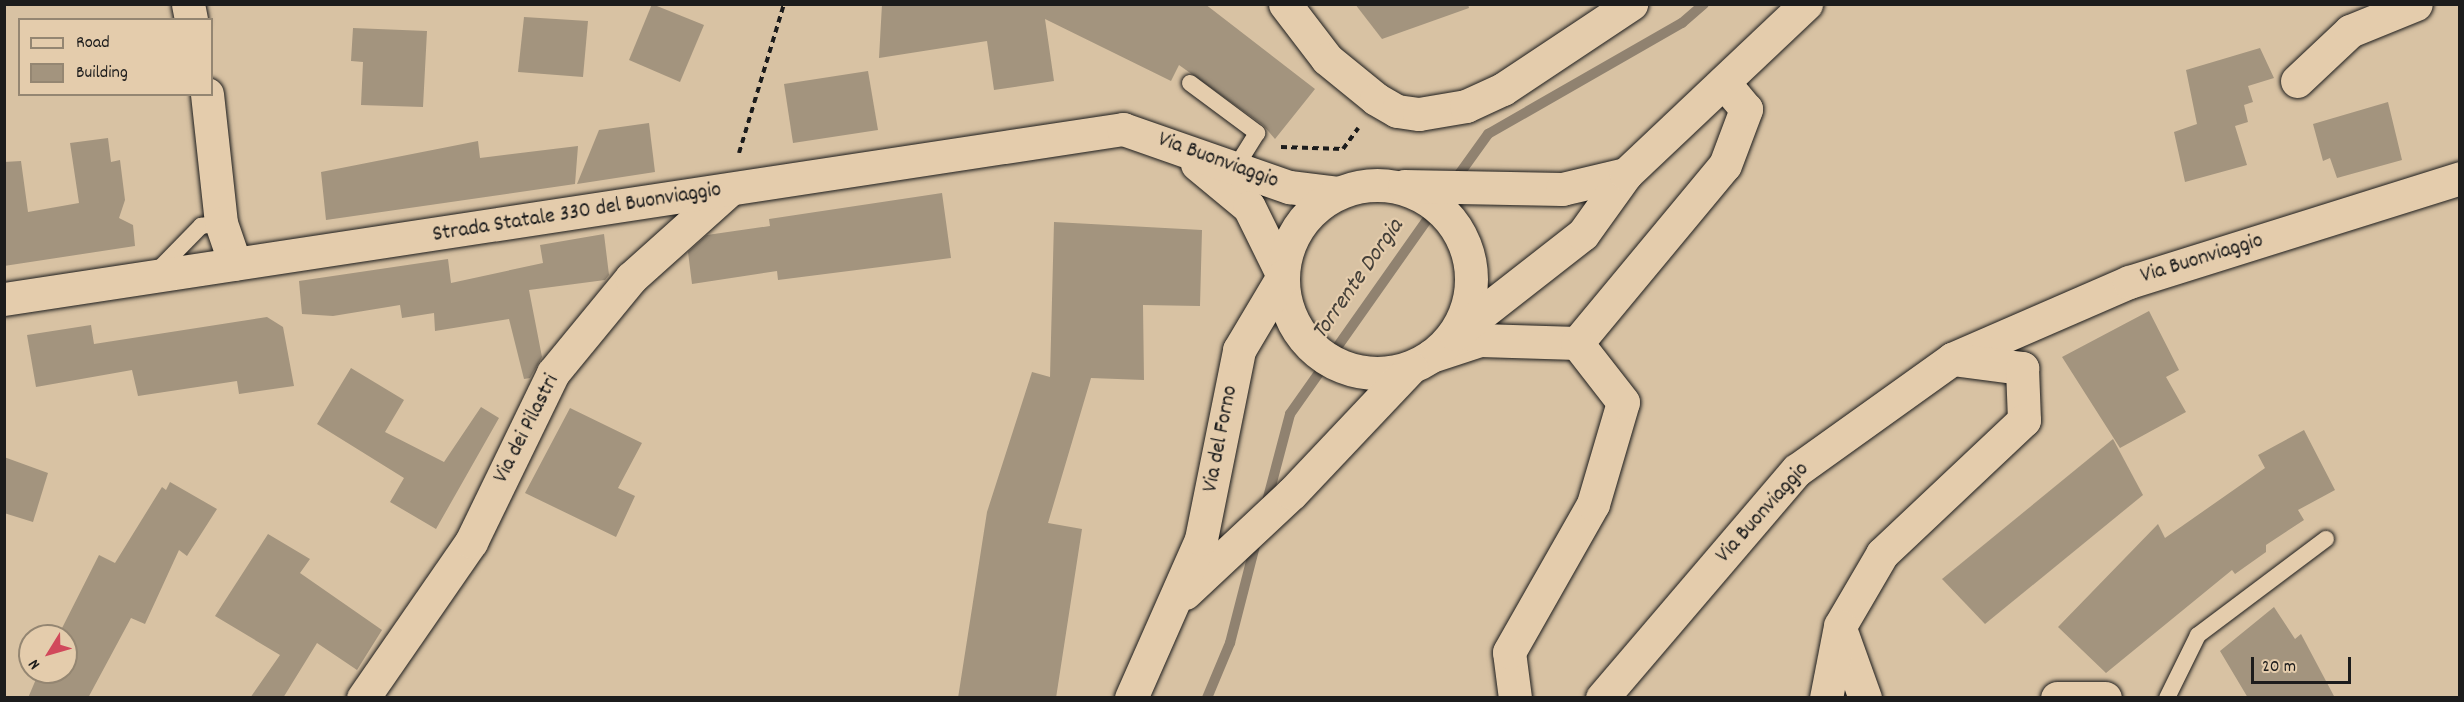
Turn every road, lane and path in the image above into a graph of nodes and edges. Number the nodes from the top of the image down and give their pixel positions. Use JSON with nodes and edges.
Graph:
{"nodes":[{"id":1,"x":784,"y":4,"type":"edge"},
{"id":2,"x":1285,"y":4,"type":"edge"},
{"id":3,"x":1631,"y":4,"type":"edge"},
{"id":4,"x":1806,"y":4,"type":"edge"},
{"id":5,"x":2416,"y":4,"type":"edge"},
{"id":6,"x":2297,"y":81,"type":"dead end"},
{"id":7,"x":1723,"y":82,"type":"junction"},
{"id":8,"x":1190,"y":83,"type":"dead end"},
{"id":9,"x":207,"y":96,"type":"edge"},
{"id":10,"x":1257,"y":133,"type":"junction"},
{"id":11,"x":1149,"y":134,"type":"junction"},
{"id":12,"x":1352,"y":136,"type":"dead end"},
{"id":13,"x":1236,"y":167,"type":"junction"},
{"id":14,"x":1626,"y":174,"type":"junction"},
{"id":15,"x":2460,"y":178,"type":"edge"},
{"id":16,"x":728,"y":191,"type":"junction"},
{"id":17,"x":1425,"y":192,"type":"junction"},
{"id":18,"x":1338,"y":193,"type":"junction"},
{"id":19,"x":221,"y":223,"type":"junction"},
{"id":20,"x":235,"y":264,"type":"junction"},
{"id":21,"x":1283,"y":276,"type":"junction"},
{"id":22,"x":151,"y":277,"type":"junction"},
{"id":23,"x":4,"y":298,"type":"edge"},
{"id":24,"x":1577,"y":343,"type":"junction"},
{"id":25,"x":1431,"y":353,"type":"junction"},
{"id":26,"x":1952,"y":359,"type":"junction"},
{"id":27,"x":2326,"y":539,"type":"dead end"},
{"id":28,"x":1171,"y":607,"type":"junction"},
{"id":29,"x":1840,"y":626,"type":"junction"},
{"id":30,"x":363,"y":698,"type":"edge"},
{"id":31,"x":1131,"y":698,"type":"edge"},
{"id":32,"x":1515,"y":698,"type":"edge"},
{"id":33,"x":1602,"y":698,"type":"edge"},
{"id":34,"x":1826,"y":698,"type":"edge"},
{"id":35,"x":1865,"y":698,"type":"edge"},
{"id":36,"x":2057,"y":698,"type":"edge"},
{"id":37,"x":2105,"y":698,"type":"edge"},
{"id":38,"x":2167,"y":698,"type":"edge"}],
"edges":[{"from":1,"to":16,"type":"path"},
{"from":2,"to":3,"type":"street"},
{"from":4,"to":7,"type":"street"},
{"from":5,"to":6,"type":"street"},
{"from":7,"to":14,"type":"street"},
{"from":7,"to":24,"type":"street"},
{"from":8,"to":10,"type":"lane"},
{"from":9,"to":19,"type":"street"},
{"from":10,"to":12,"type":"path"},
{"from":10,"to":13,"type":"lane"},
{"from":11,"to":13,"type":"street","name":"Via Buonviaggio"},
{"from":11,"to":16,"type":"street","name":"Strada Statale 330 del Buonviaggio"},
{"from":11,"to":21,"type":"street","name":"Via Buonviaggio"},
{"from":13,"to":18,"type":"street","name":"Via Buonviaggio"},
{"from":14,"to":17,"type":"street"},
{"from":14,"to":25,"type":"street"},
{"from":15,"to":26,"type":"street","name":"Via Buonviaggio"},
{"from":16,"to":20,"type":"street","name":"Strada Statale 330 del Buonviaggio"},
{"from":16,"to":30,"type":"street","name":"Via dei Pilastri"},
{"from":17,"to":18,"type":"street"},
{"from":17,"to":25,"type":"street"},
{"from":18,"to":21,"type":"street"},
{"from":19,"to":20,"type":"street"},
{"from":19,"to":22,"type":"lane"},
{"from":20,"to":22,"type":"street","name":"Strada Statale 330 del Buonviaggio"},
{"from":21,"to":25,"type":"street"},
{"from":21,"to":28,"type":"street","name":"Via del Forno"},
{"from":22,"to":23,"type":"street","name":"Strada Statale 330 del Buonviaggio"},
{"from":24,"to":25,"type":"street"},
{"from":24,"to":32,"type":"street"},
{"from":25,"to":28,"type":"street","name":"Via del Forno"},
{"from":26,"to":29,"type":"street"},
{"from":26,"to":33,"type":"street","name":"Via Buonviaggio"},
{"from":27,"to":38,"type":"lane"},
{"from":28,"to":31,"type":"street","name":"Via del Forno"},
{"from":29,"to":34,"type":"street"},
{"from":29,"to":35,"type":"street"},
{"from":36,"to":37,"type":"street"}]}
